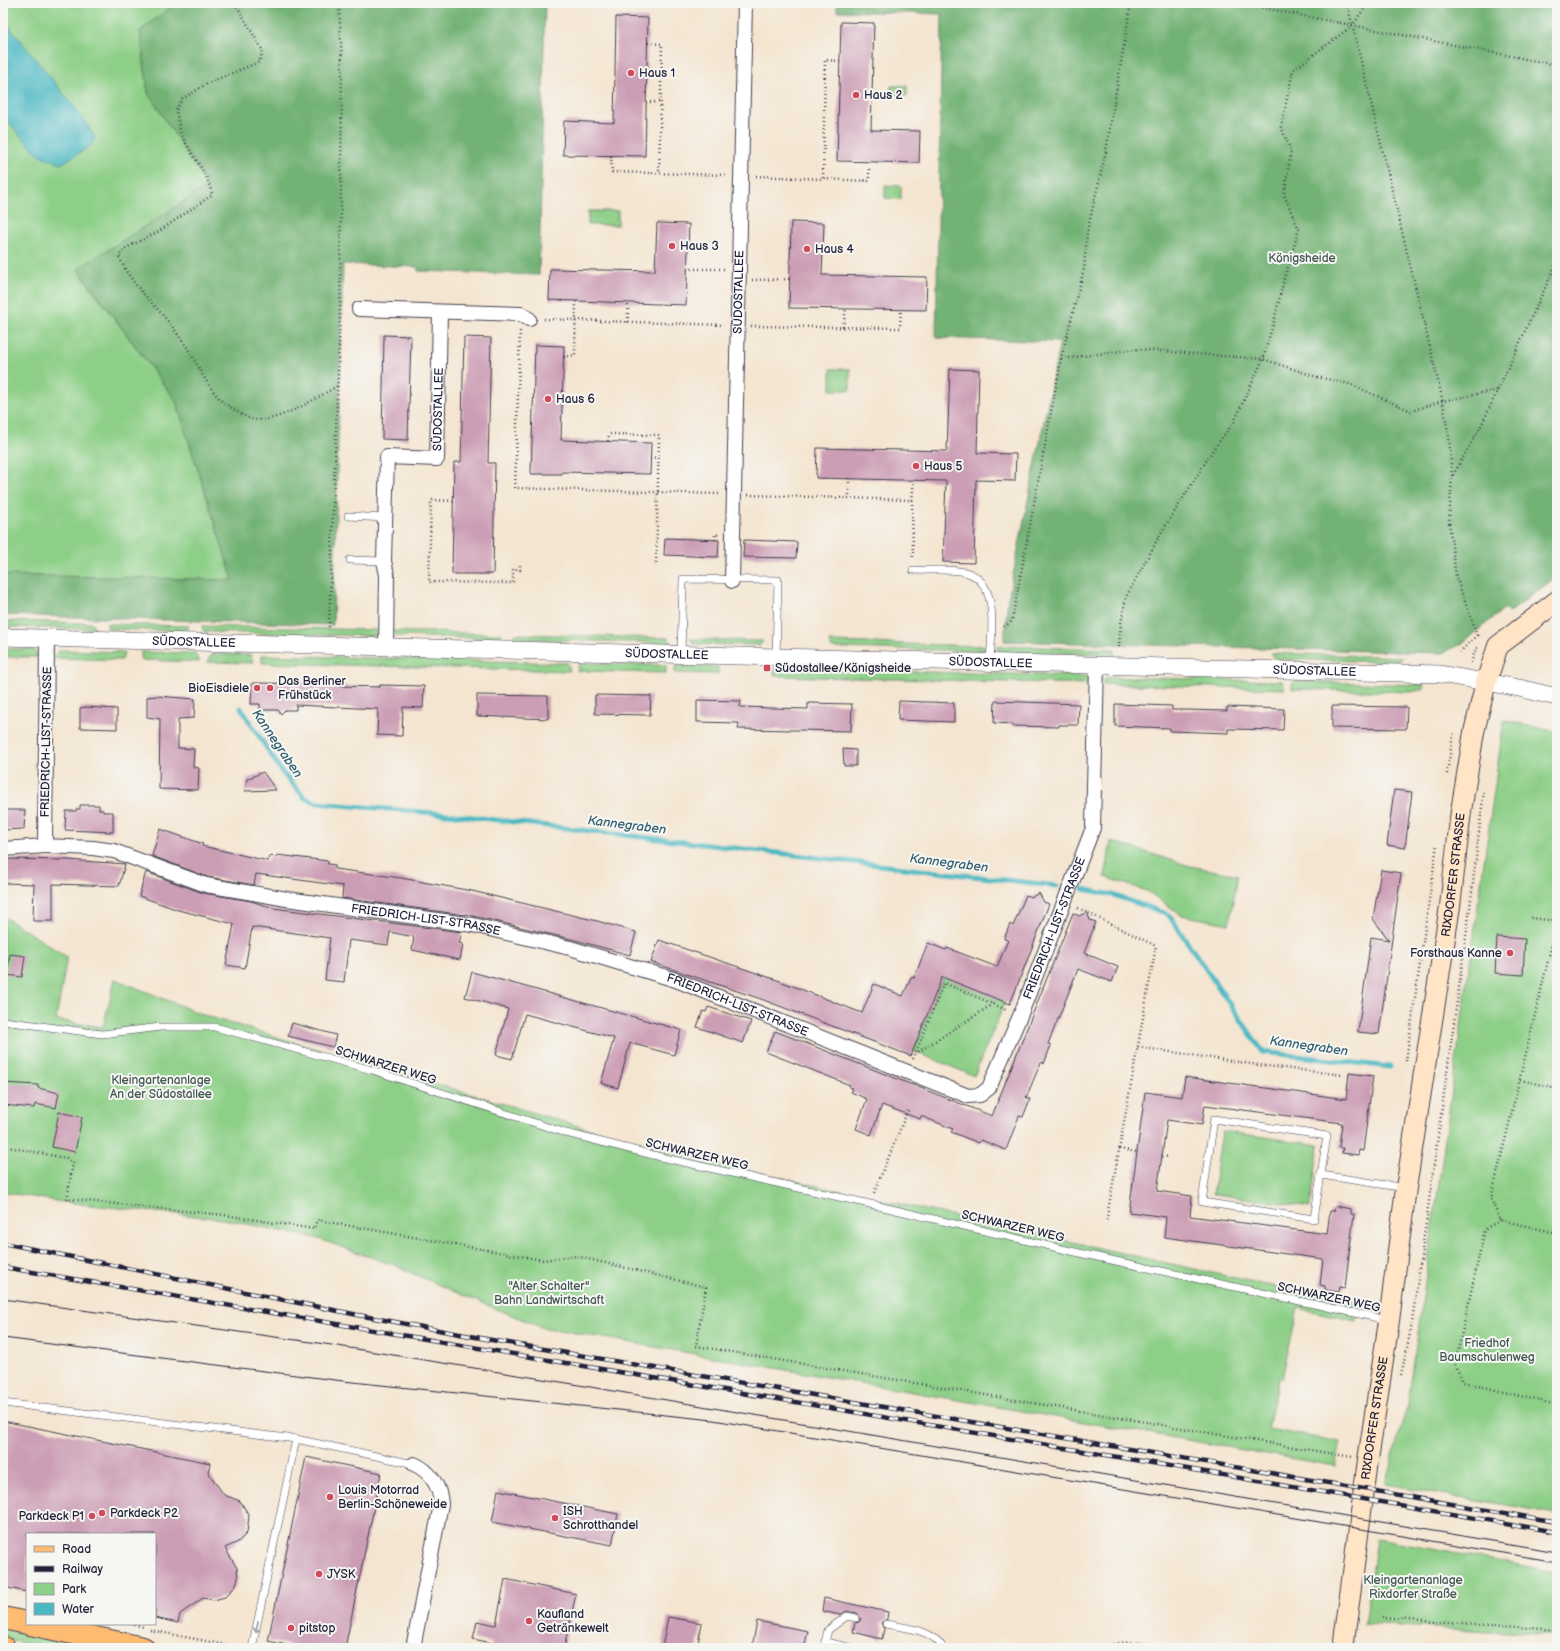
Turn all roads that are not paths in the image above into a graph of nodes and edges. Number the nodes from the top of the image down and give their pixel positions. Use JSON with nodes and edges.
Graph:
{"nodes":[{"id":1,"x":744,"y":3,"type":"edge"},
{"id":2,"x":359,"y":309,"type":"dead end"},
{"id":3,"x":440,"y":312,"type":"junction"},
{"id":4,"x":525,"y":316,"type":"road end"},
{"id":5,"x":348,"y":516,"type":"dead end"},
{"id":6,"x":385,"y":518,"type":"junction"},
{"id":7,"x":350,"y":560,"type":"dead end"},
{"id":8,"x":384,"y":561,"type":"junction"},
{"id":9,"x":913,"y":570,"type":"road end"},
{"id":10,"x":732,"y":581,"type":"junction"},
{"id":11,"x":1556,"y":601,"type":"edge"},
{"id":12,"x":3,"y":637,"type":"edge"},
{"id":13,"x":47,"y":638,"type":"junction"},
{"id":14,"x":386,"y":647,"type":"junction"},
{"id":15,"x":681,"y":654,"type":"junction"},
{"id":16,"x":776,"y":657,"type":"junction"},
{"id":17,"x":990,"y":662,"type":"junction"},
{"id":18,"x":1097,"y":665,"type":"junction"},
{"id":19,"x":1486,"y":682,"type":"junction"},
{"id":20,"x":1557,"y":697,"type":"edge"},
{"id":21,"x":45,"y":846,"type":"junction"},
{"id":22,"x":3,"y":849,"type":"edge"},
{"id":23,"x":3,"y":1021,"type":"edge"},
{"id":24,"x":1321,"y":1175,"type":"junction"},
{"id":25,"x":1406,"y":1188,"type":"junction"},
{"id":26,"x":1389,"y":1321,"type":"junction"},
{"id":27,"x":3,"y":1403,"type":"edge"},
{"id":28,"x":296,"y":1439,"type":"junction"},
{"id":29,"x":414,"y":1464,"type":"joint"},
{"id":30,"x":3,"y":1618,"type":"edge"},
{"id":31,"x":856,"y":1618,"type":"dead end"},
{"id":32,"x":26,"y":1624,"type":"edge"},
{"id":33,"x":886,"y":1624,"type":"dead end"},
{"id":34,"x":33,"y":1625,"type":"edge"},
{"id":35,"x":825,"y":1645,"type":"edge"},
{"id":36,"x":143,"y":1648,"type":"edge"},
{"id":37,"x":252,"y":1648,"type":"edge"},
{"id":38,"x":413,"y":1648,"type":"edge"},
{"id":39,"x":853,"y":1648,"type":"edge"},
{"id":40,"x":943,"y":1648,"type":"edge"},
{"id":41,"x":1343,"y":1648,"type":"edge"}],
"edges":[{"from":1,"to":10,"type":"street","name":"SÜDOSTALLEE"},
{"from":2,"to":3,"type":"street"},
{"from":3,"to":4,"type":"street"},
{"from":3,"to":6,"type":"street","name":"SÜDOSTALLEE"},
{"from":5,"to":6,"type":"lane"},
{"from":6,"to":8,"type":"street","name":"SÜDOSTALLEE"},
{"from":7,"to":8,"type":"lane"},
{"from":8,"to":14,"type":"street","name":"SÜDOSTALLEE"},
{"from":9,"to":17,"type":"lane"},
{"from":10,"to":15,"type":"lane"},
{"from":10,"to":16,"type":"lane"},
{"from":11,"to":19,"type":"main road"},
{"from":12,"to":13,"type":"street","name":"SÜDOSTALLEE"},
{"from":13,"to":14,"type":"street","name":"SÜDOSTALLEE"},
{"from":13,"to":21,"type":"street","name":"FRIEDRICH-LIST-STRASSE"},
{"from":14,"to":15,"type":"street","name":"SÜDOSTALLEE"},
{"from":15,"to":16,"type":"street","name":"SÜDOSTALLEE"},
{"from":16,"to":17,"type":"street","name":"SÜDOSTALLEE"},
{"from":17,"to":18,"type":"street","name":"SÜDOSTALLEE"},
{"from":18,"to":19,"type":"street","name":"SÜDOSTALLEE"},
{"from":18,"to":21,"type":"street","name":"FRIEDRICH-LIST-STRASSE"},
{"from":19,"to":20,"type":"street","name":"SÜDOSTALLEE"},
{"from":19,"to":25,"type":"main road","name":"RIXDORFER STRASSE"},
{"from":21,"to":22,"type":"street","name":"FRIEDRICH-LIST-STRASSE"},
{"from":23,"to":26,"type":"lane","name":"SCHWARZER WEG"},
{"from":24,"to":24,"type":"lane"},
{"from":24,"to":25,"type":"lane"},
{"from":25,"to":26,"type":"main road","name":"RIXDORFER STRASSE"},
{"from":26,"to":41,"type":"main road","name":"RIXDORFER STRASSE"},
{"from":27,"to":28,"type":"lane"},
{"from":28,"to":29,"type":"lane"},
{"from":28,"to":37,"type":"lane","one_way":true},
{"from":29,"to":38,"type":"street"},
{"from":30,"to":32,"type":"main road"},
{"from":31,"to":35,"type":"lane"},
{"from":33,"to":40,"type":"lane"},
{"from":34,"to":36,"type":"main road"},
{"from":35,"to":39,"type":"lane"}]}
